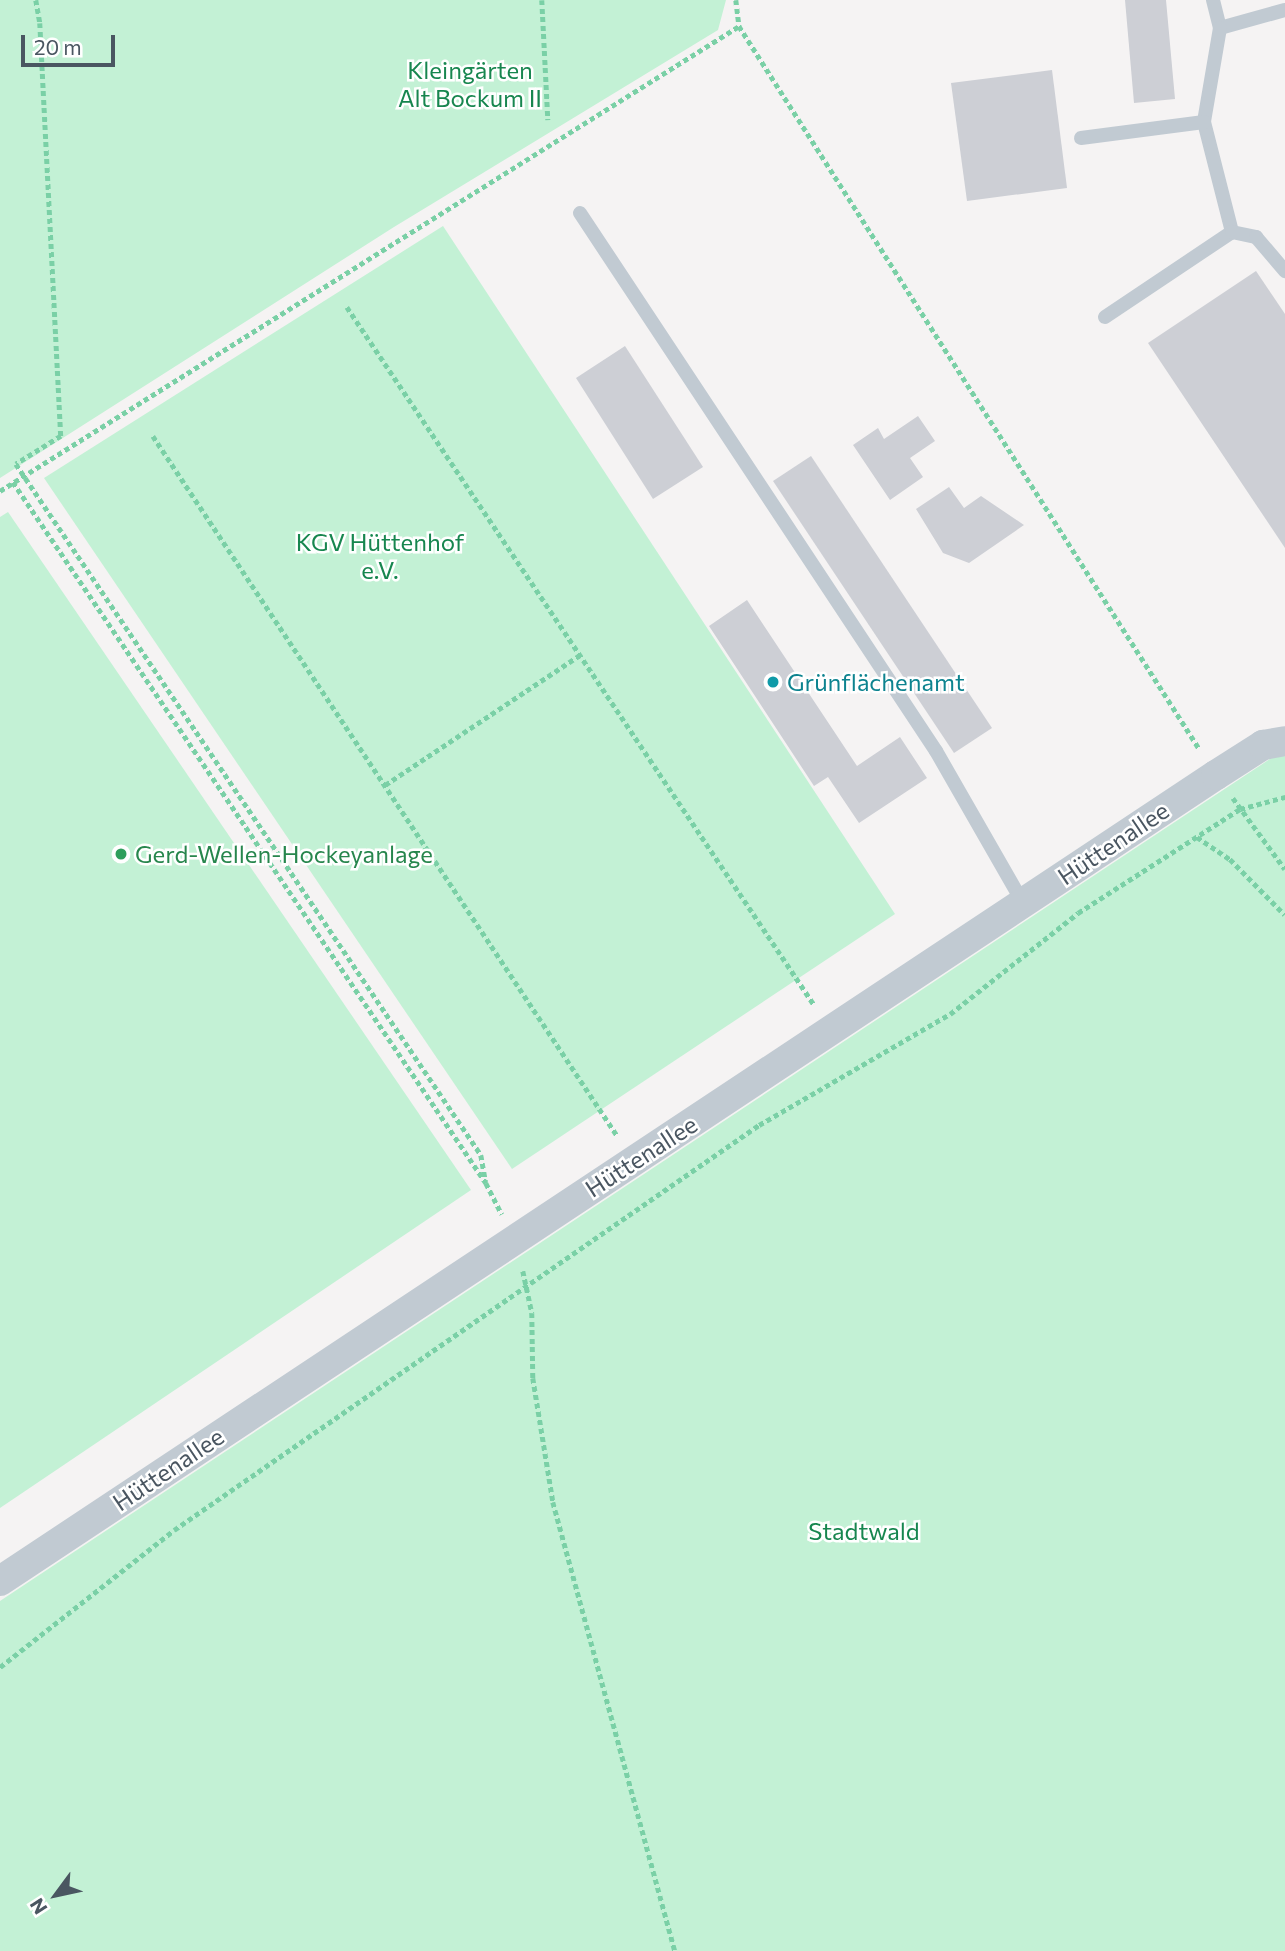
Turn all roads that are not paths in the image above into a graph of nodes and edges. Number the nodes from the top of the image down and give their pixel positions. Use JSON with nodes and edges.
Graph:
{"nodes":[{"id":1,"x":1213,"y":0,"type":"edge"},
{"id":2,"x":1285,"y":10,"type":"edge"},
{"id":3,"x":1220,"y":28,"type":"junction"},
{"id":4,"x":1203,"y":122,"type":"junction"},
{"id":5,"x":1081,"y":138,"type":"dead end"},
{"id":6,"x":580,"y":213,"type":"dead end"},
{"id":7,"x":1232,"y":232,"type":"junction"},
{"id":8,"x":1285,"y":271,"type":"edge"},
{"id":9,"x":1105,"y":317,"type":"dead end"},
{"id":10,"x":1285,"y":741,"type":"edge"},
{"id":11,"x":1023,"y":903,"type":"junction"},
{"id":12,"x":0,"y":1581,"type":"edge"}],
"edges":[{"from":1,"to":3,"type":"lane"},
{"from":2,"to":3,"type":"lane"},
{"from":3,"to":4,"type":"lane"},
{"from":4,"to":5,"type":"lane"},
{"from":4,"to":7,"type":"lane"},
{"from":6,"to":11,"type":"lane"},
{"from":7,"to":8,"type":"lane"},
{"from":7,"to":9,"type":"lane"},
{"from":10,"to":11,"type":"street","name":"Hüttenallee"},
{"from":11,"to":12,"type":"street","name":"Hüttenallee"}]}
